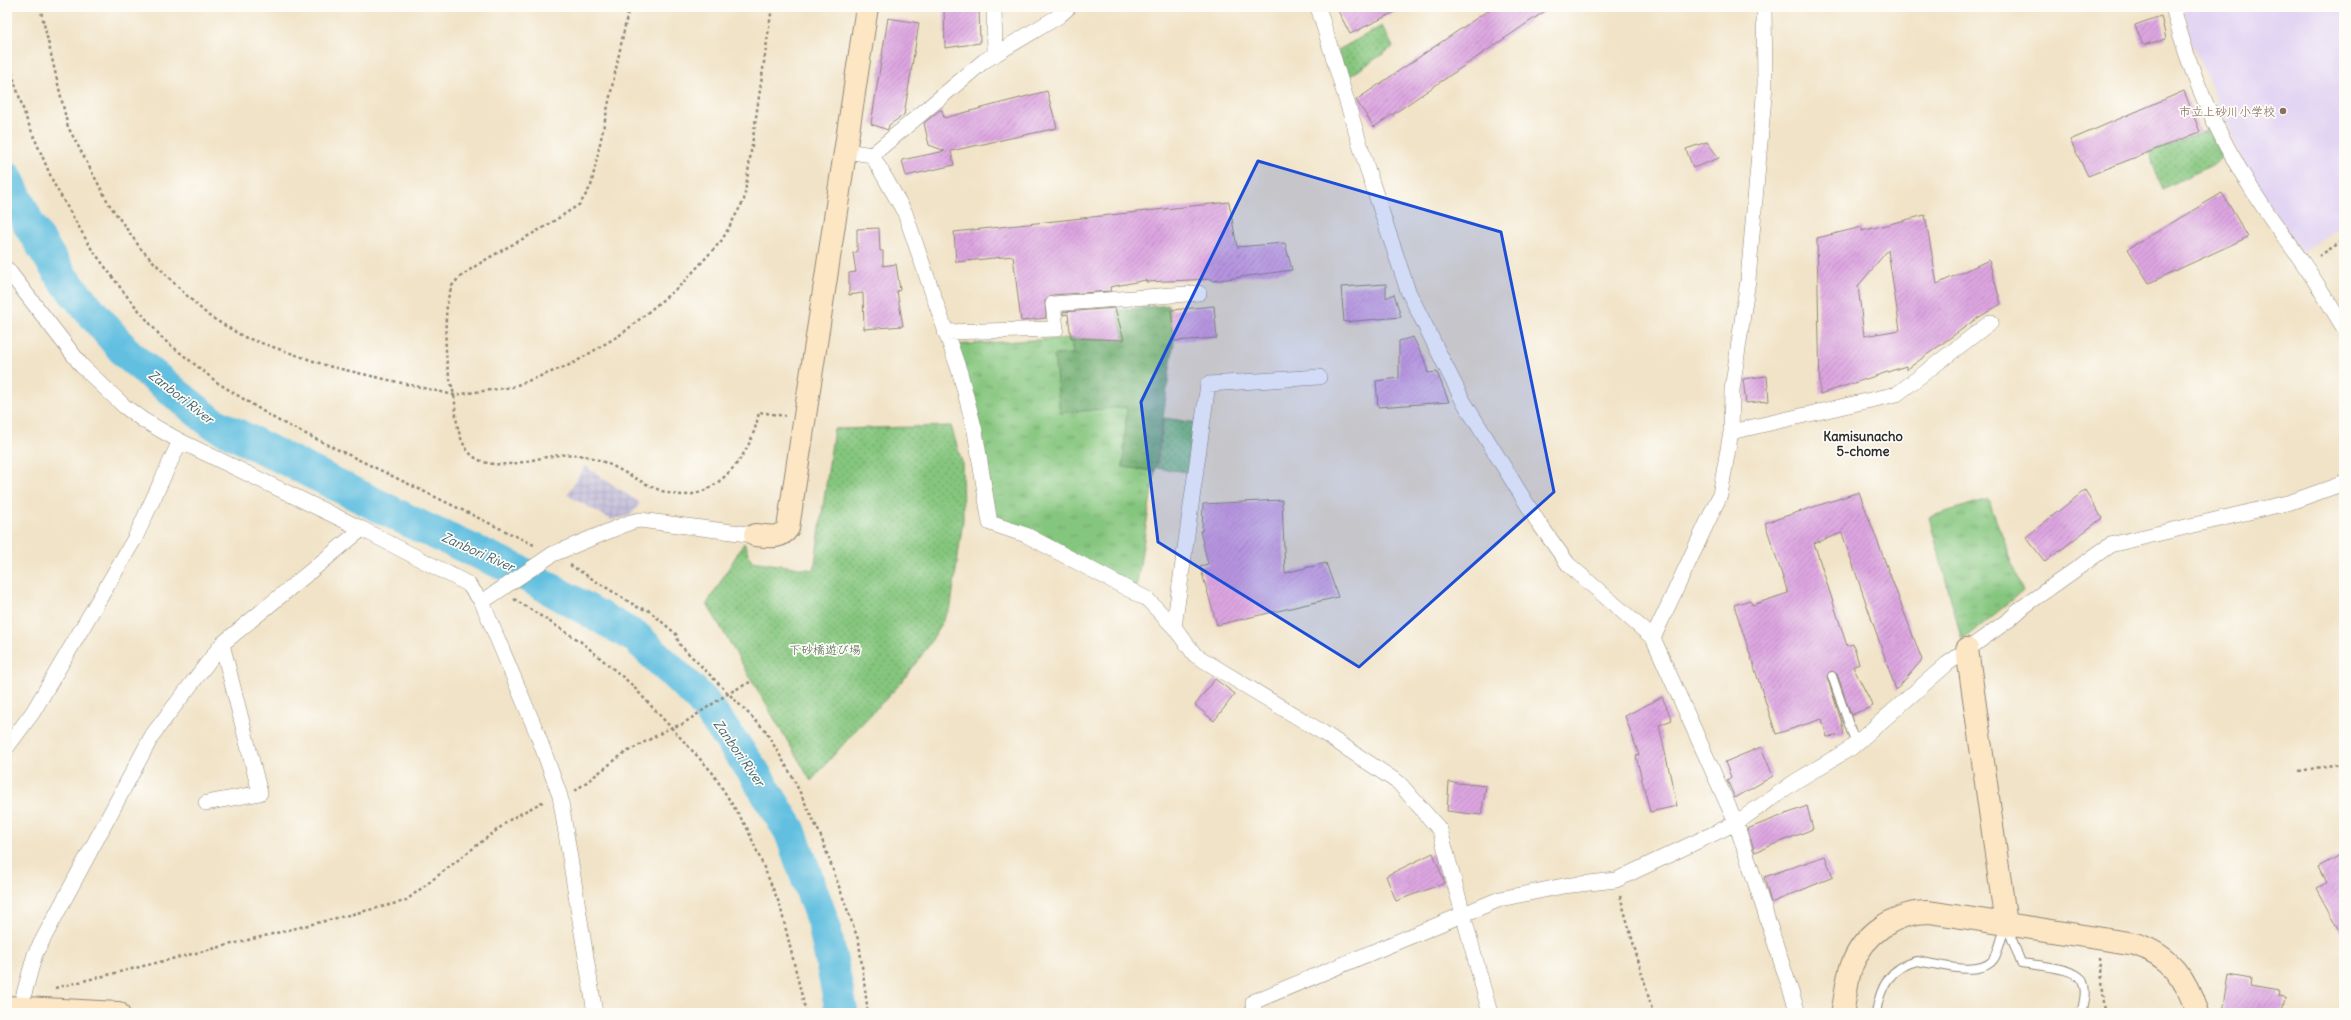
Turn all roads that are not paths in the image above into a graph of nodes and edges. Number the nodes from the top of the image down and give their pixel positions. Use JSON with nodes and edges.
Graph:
{"nodes":[{"id":1,"x":867,"y":7,"type":"edge"},
{"id":2,"x":994,"y":7,"type":"edge"},
{"id":3,"x":1069,"y":7,"type":"edge"},
{"id":4,"x":1318,"y":7,"type":"edge"},
{"id":5,"x":1764,"y":7,"type":"edge"},
{"id":6,"x":2173,"y":7,"type":"edge"},
{"id":7,"x":995,"y":55,"type":"junction"},
{"id":8,"x":846,"y":151,"type":"junction"},
{"id":9,"x":872,"y":154,"type":"junction"},
{"id":10,"x":7,"y":270,"type":"edge"},
{"id":11,"x":1200,"y":294,"type":"dead end"},
{"id":12,"x":1991,"y":322,"type":"dead end"},
{"id":13,"x":2344,"y":328,"type":"edge"},
{"id":14,"x":945,"y":332,"type":"junction"},
{"id":15,"x":1319,"y":377,"type":"dead end"},
{"id":16,"x":1731,"y":432,"type":"junction"},
{"id":17,"x":180,"y":441,"type":"junction"},
{"id":18,"x":2344,"y":483,"type":"edge"},
{"id":19,"x":362,"y":529,"type":"junction"},
{"id":20,"x":755,"y":535,"type":"joint"},
{"id":21,"x":482,"y":602,"type":"junction"},
{"id":22,"x":1174,"y":627,"type":"junction"},
{"id":23,"x":1653,"y":638,"type":"junction"},
{"id":24,"x":222,"y":644,"type":"junction"},
{"id":25,"x":1967,"y":648,"type":"junction"},
{"id":26,"x":1832,"y":676,"type":"dead end"},
{"id":27,"x":1856,"y":744,"type":"junction"},
{"id":28,"x":7,"y":747,"type":"edge"},
{"id":29,"x":206,"y":803,"type":"dead end"},
{"id":30,"x":1736,"y":823,"type":"junction"},
{"id":31,"x":1463,"y":915,"type":"junction"},
{"id":32,"x":2006,"y":924,"type":"junction"},
{"id":33,"x":16,"y":1009,"type":"edge"},
{"id":34,"x":118,"y":1013,"type":"edge"},
{"id":35,"x":595,"y":1013,"type":"edge"},
{"id":36,"x":1254,"y":1013,"type":"edge"},
{"id":37,"x":1490,"y":1013,"type":"edge"},
{"id":38,"x":1798,"y":1013,"type":"edge"},
{"id":39,"x":1842,"y":1013,"type":"edge"},
{"id":40,"x":1876,"y":1013,"type":"edge"},
{"id":41,"x":2079,"y":1013,"type":"edge"},
{"id":42,"x":2197,"y":1013,"type":"edge"}],
"edges":[{"from":1,"to":8,"type":"street"},
{"from":2,"to":7,"type":"street"},
{"from":3,"to":7,"type":"street"},
{"from":4,"to":23,"type":"street"},
{"from":5,"to":16,"type":"street"},
{"from":6,"to":13,"type":"street"},
{"from":7,"to":9,"type":"street"},
{"from":8,"to":9,"type":"street"},
{"from":8,"to":20,"type":"street"},
{"from":9,"to":14,"type":"street"},
{"from":10,"to":17,"type":"street"},
{"from":11,"to":14,"type":"street"},
{"from":12,"to":16,"type":"street"},
{"from":14,"to":22,"type":"street"},
{"from":15,"to":22,"type":"street"},
{"from":16,"to":23,"type":"street"},
{"from":17,"to":19,"type":"street"},
{"from":17,"to":28,"type":"street"},
{"from":18,"to":25,"type":"street"},
{"from":19,"to":21,"type":"street"},
{"from":19,"to":24,"type":"street"},
{"from":20,"to":21,"type":"street"},
{"from":21,"to":35,"type":"street"},
{"from":22,"to":31,"type":"street"},
{"from":23,"to":30,"type":"street"},
{"from":24,"to":29,"type":"street"},
{"from":24,"to":33,"type":"street"},
{"from":25,"to":27,"type":"street"},
{"from":25,"to":32,"type":"street"},
{"from":26,"to":27,"type":"lane"},
{"from":27,"to":30,"type":"street"},
{"from":30,"to":31,"type":"street"},
{"from":30,"to":38,"type":"street"},
{"from":31,"to":36,"type":"street"},
{"from":31,"to":37,"type":"street"},
{"from":32,"to":39,"type":"street"},
{"from":32,"to":40,"type":"lane"},
{"from":32,"to":41,"type":"lane"},
{"from":32,"to":42,"type":"street"},
{"from":33,"to":34,"type":"street"}]}
